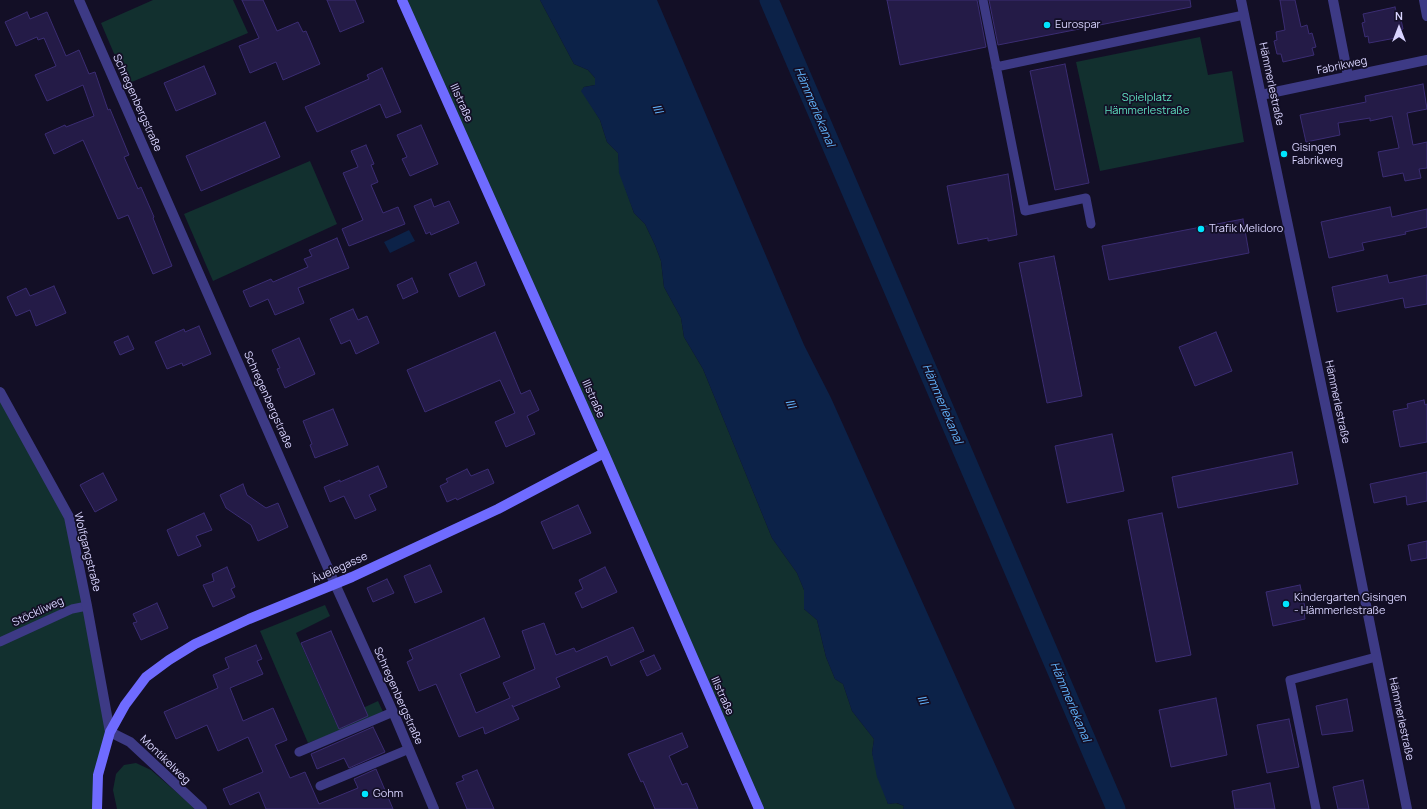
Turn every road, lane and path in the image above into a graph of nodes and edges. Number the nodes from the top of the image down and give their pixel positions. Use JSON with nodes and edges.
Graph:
{"nodes":[{"id":1,"x":79,"y":0,"type":"edge"},
{"id":2,"x":402,"y":0,"type":"edge"},
{"id":3,"x":983,"y":0,"type":"edge"},
{"id":4,"x":1241,"y":0,"type":"edge"},
{"id":5,"x":1333,"y":0,"type":"edge"},
{"id":6,"x":1424,"y":0,"type":"edge"},
{"id":7,"x":1244,"y":15,"type":"junction"},
{"id":8,"x":1427,"y":16,"type":"edge"},
{"id":9,"x":1427,"y":60,"type":"edge"},
{"id":10,"x":996,"y":67,"type":"junction"},
{"id":11,"x":1348,"y":76,"type":"junction"},
{"id":12,"x":1261,"y":95,"type":"junction"},
{"id":13,"x":1091,"y":224,"type":"dead end"},
{"id":14,"x":0,"y":392,"type":"edge"},
{"id":15,"x":604,"y":453,"type":"junction"},
{"id":16,"x":335,"y":584,"type":"junction"},
{"id":17,"x":87,"y":606,"type":"junction"},
{"id":18,"x":0,"y":642,"type":"edge"},
{"id":19,"x":1376,"y":657,"type":"junction"},
{"id":20,"x":393,"y":712,"type":"junction"},
{"id":21,"x":110,"y":732,"type":"junction"},
{"id":22,"x":408,"y":749,"type":"junction"},
{"id":23,"x":299,"y":752,"type":"dead end"},
{"id":24,"x":320,"y":786,"type":"dead end"},
{"id":25,"x":97,"y":809,"type":"edge"},
{"id":26,"x":202,"y":809,"type":"edge"},
{"id":27,"x":434,"y":809,"type":"edge"},
{"id":28,"x":758,"y":809,"type":"edge"},
{"id":29,"x":1316,"y":809,"type":"edge"},
{"id":30,"x":1407,"y":809,"type":"edge"}],
"edges":[{"from":1,"to":16,"type":"street","name":"Schregenbergstraße"},
{"from":2,"to":15,"type":"main road","name":"Illstraße"},
{"from":3,"to":10,"type":"lane"},
{"from":4,"to":7,"type":"street","name":"Hämmerlestraße"},
{"from":5,"to":11,"type":"street"},
{"from":6,"to":8,"type":"street"},
{"from":7,"to":10,"type":"lane"},
{"from":7,"to":12,"type":"street","name":"Hämmerlestraße"},
{"from":9,"to":11,"type":"street","name":"Fabrikweg"},
{"from":10,"to":13,"type":"lane"},
{"from":11,"to":12,"type":"street","name":"Fabrikweg"},
{"from":12,"to":19,"type":"street","name":"Hämmerlestraße"},
{"from":14,"to":17,"type":"street","name":"Wolfgangstraße"},
{"from":15,"to":16,"type":"main road","name":"Äuelegasse"},
{"from":15,"to":28,"type":"main road","name":"Illstraße"},
{"from":16,"to":20,"type":"street","name":"Schregenbergstraße"},
{"from":16,"to":21,"type":"main road","name":"Äuelegasse"},
{"from":17,"to":18,"type":"lane","name":"Stöckliweg"},
{"from":17,"to":21,"type":"street","name":"Wolfgangstraße"},
{"from":19,"to":29,"type":"lane"},
{"from":19,"to":30,"type":"street","name":"Hämmerlestraße"},
{"from":20,"to":22,"type":"street","name":"Schregenbergstraße"},
{"from":20,"to":23,"type":"lane"},
{"from":21,"to":25,"type":"main road","name":"Äuelegasse"},
{"from":21,"to":26,"type":"street","name":"Montikelweg"},
{"from":22,"to":24,"type":"lane"},
{"from":22,"to":27,"type":"street","name":"Schregenbergstraße"}]}
